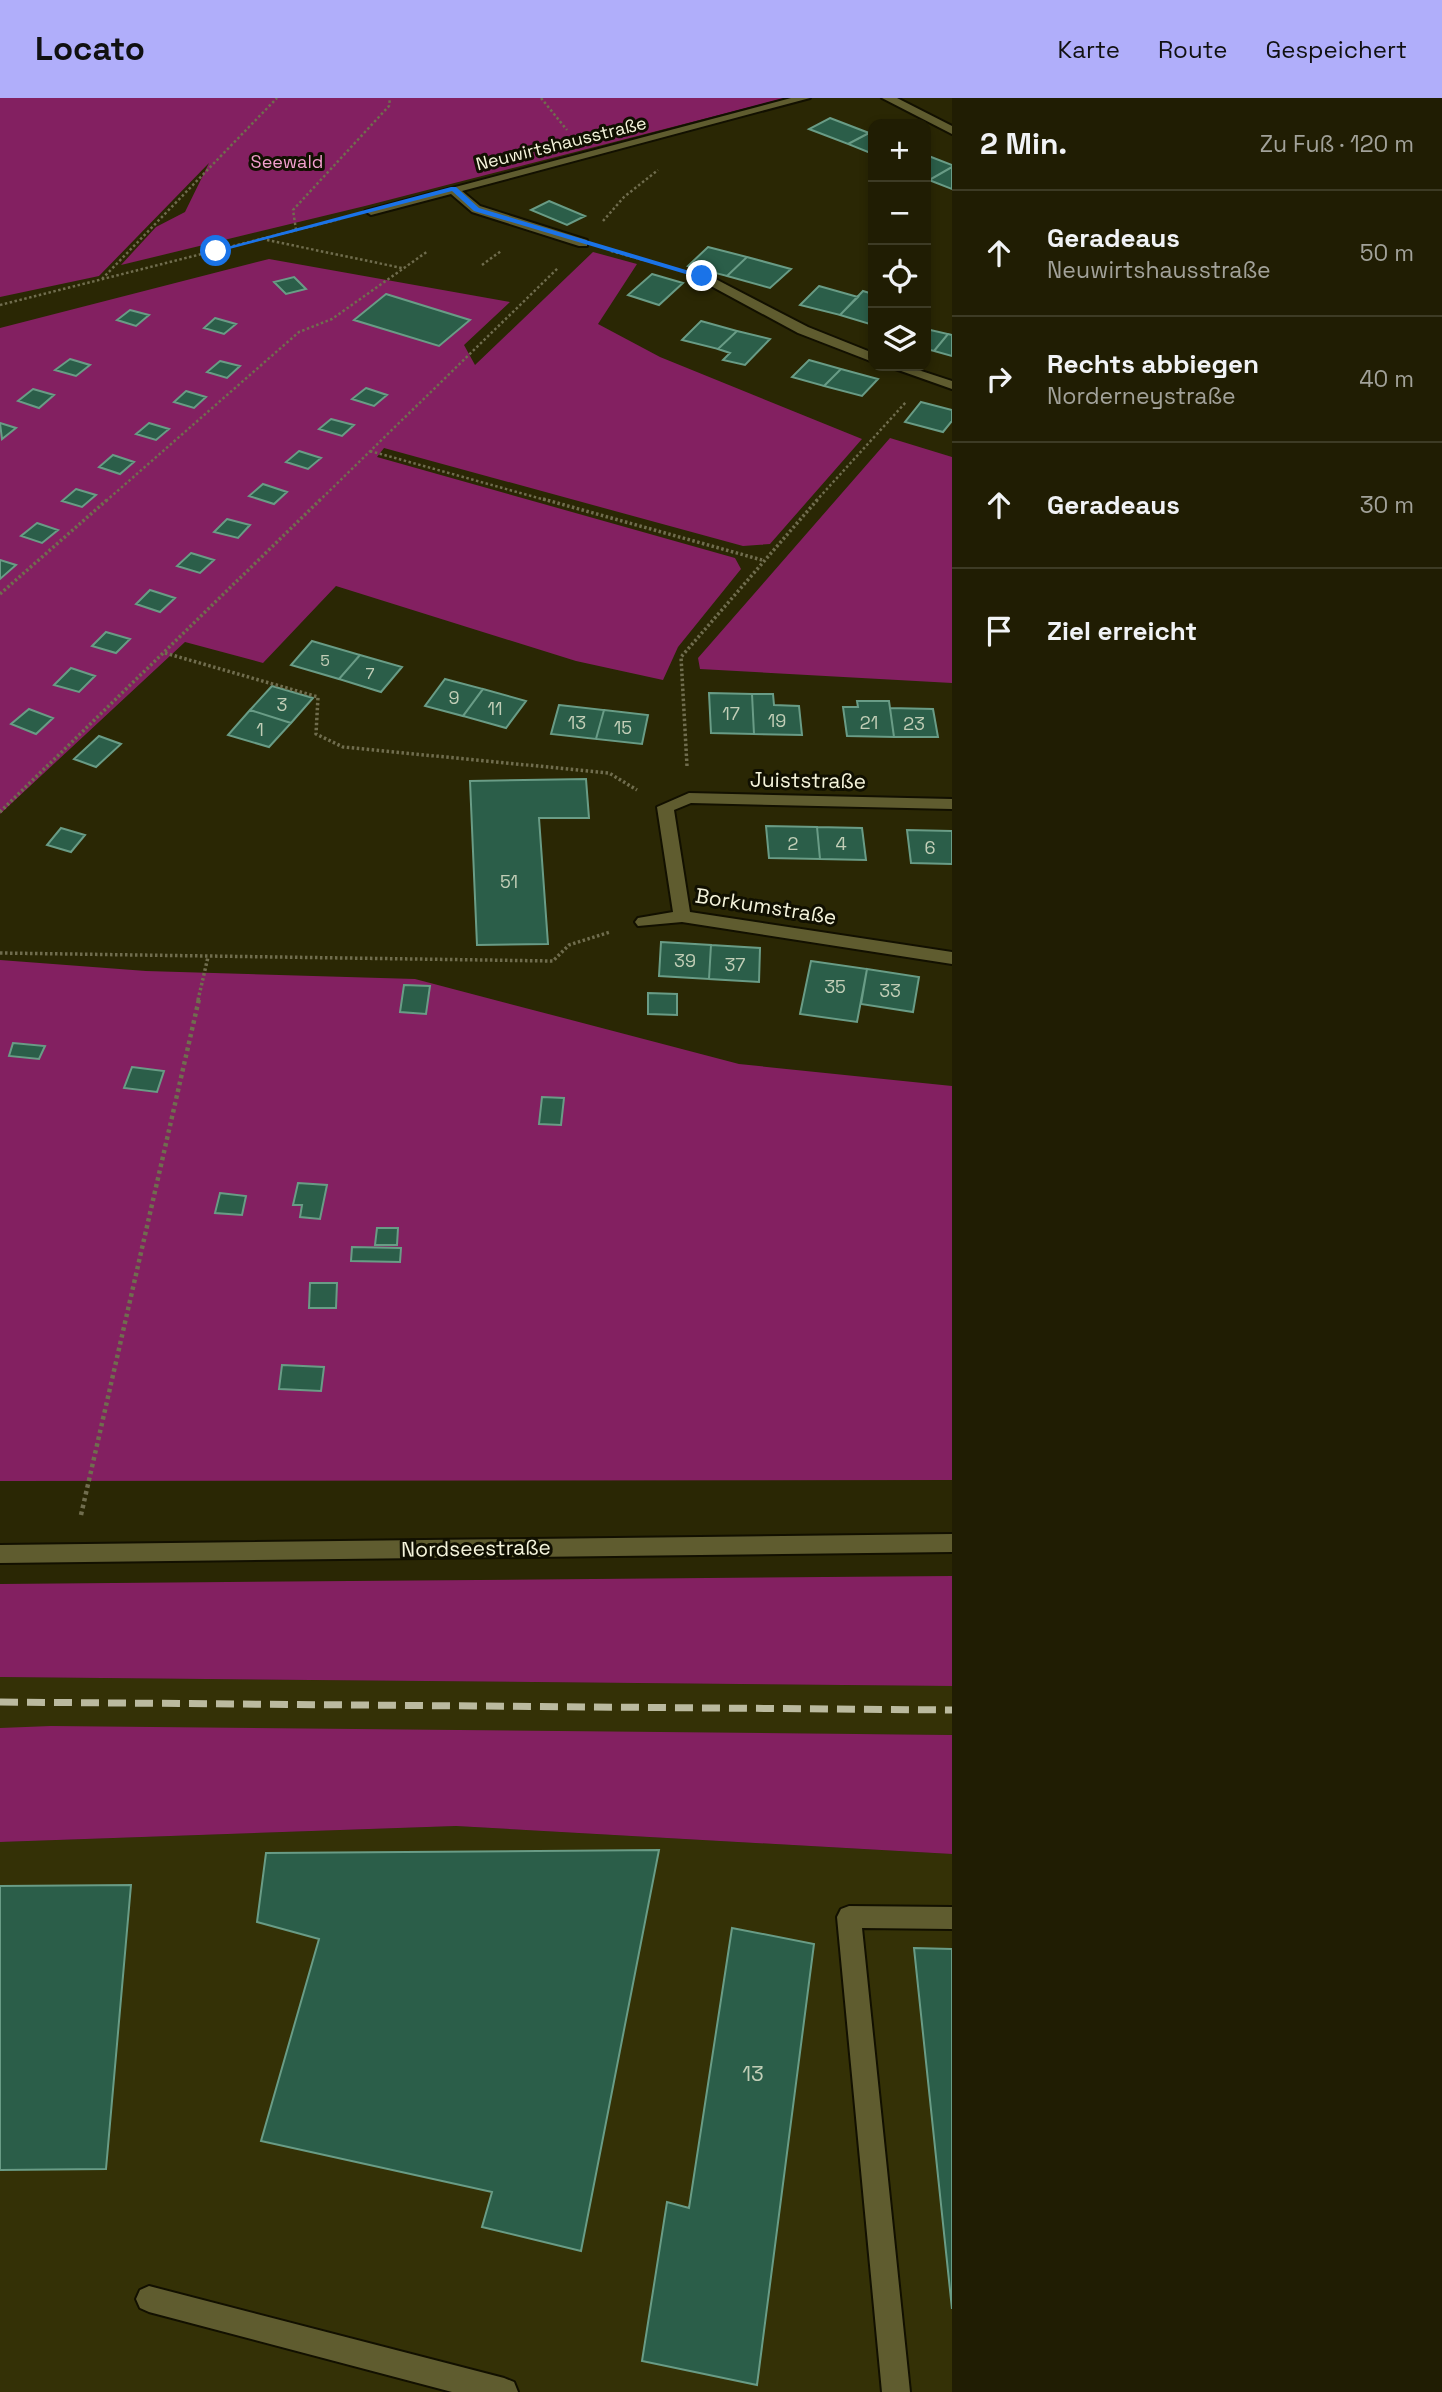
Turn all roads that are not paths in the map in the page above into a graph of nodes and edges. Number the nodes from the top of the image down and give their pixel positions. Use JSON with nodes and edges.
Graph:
{"nodes":[{"id":1,"x":804,"y":98,"type":"edge"},
{"id":2,"x":888,"y":98,"type":"edge"},
{"id":3,"x":952,"y":131,"type":"edge"},
{"id":4,"x":453,"y":189,"type":"junction"},
{"id":5,"x":371,"y":211,"type":"road end"},
{"id":6,"x":583,"y":243,"type":"road end"},
{"id":7,"x":702,"y":276,"type":"road end"},
{"id":8,"x":868,"y":356,"type":"edge"},
{"id":9,"x":907,"y":371,"type":"edge"},
{"id":10,"x":952,"y":385,"type":"edge"},
{"id":11,"x":952,"y":804,"type":"edge"},
{"id":12,"x":665,"y":807,"type":"joint"},
{"id":13,"x":682,"y":916,"type":"junction"},
{"id":14,"x":644,"y":922,"type":"road end"},
{"id":15,"x":952,"y":958,"type":"edge"},
{"id":16,"x":952,"y":1543,"type":"edge"},
{"id":17,"x":0,"y":1554,"type":"edge"},
{"id":18,"x":952,"y":1918,"type":"edge"},
{"id":19,"x":149,"y":2299,"type":"dead end"},
{"id":20,"x":504,"y":2392,"type":"edge"},
{"id":21,"x":896,"y":2392,"type":"edge"}],
"edges":[{"from":1,"to":4,"type":"street","name":"Neuwirtshausstraße"},
{"from":2,"to":3,"type":"street"},
{"from":4,"to":5,"type":"street","name":"Neuwirtshausstraße"},
{"from":4,"to":6,"type":"street"},
{"from":7,"to":8,"type":"street"},
{"from":9,"to":10,"type":"street"},
{"from":11,"to":12,"type":"street","name":"Juiststraße"},
{"from":12,"to":13,"type":"street","name":"Borkumstraße"},
{"from":13,"to":14,"type":"street"},
{"from":13,"to":15,"type":"street","name":"Borkumstraße"},
{"from":16,"to":17,"type":"street","name":"Nordseestraße"},
{"from":18,"to":21,"type":"street"},
{"from":19,"to":20,"type":"street"}]}
